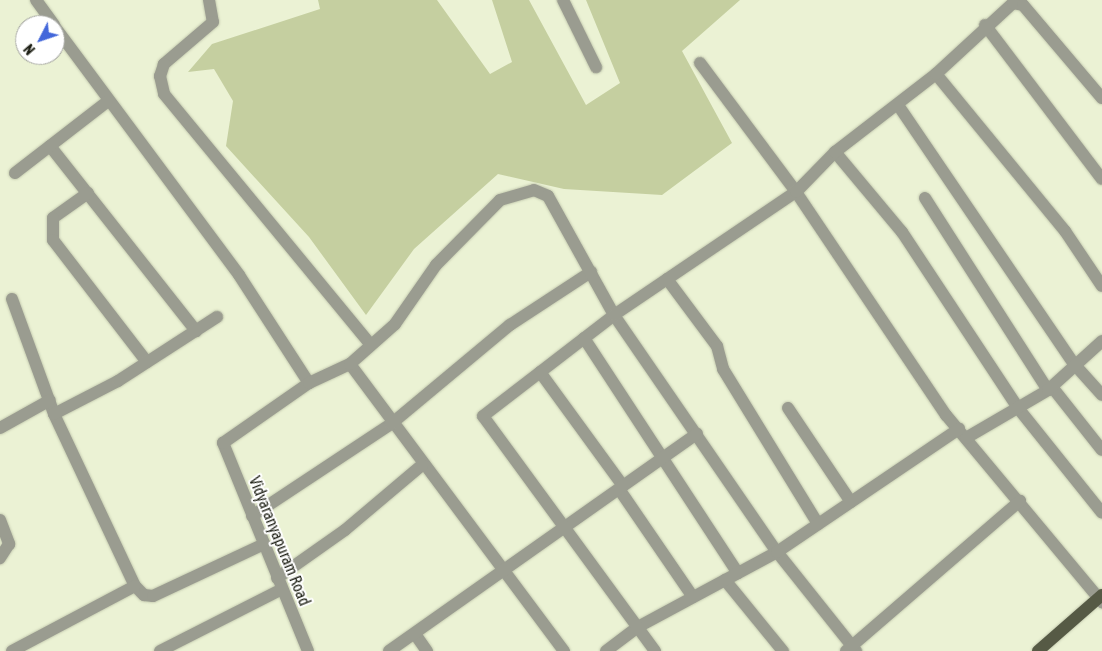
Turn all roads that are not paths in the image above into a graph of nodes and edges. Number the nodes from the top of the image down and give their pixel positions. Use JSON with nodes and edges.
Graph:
{"nodes":[{"id":1,"x":36,"y":0,"type":"edge"},
{"id":2,"x":209,"y":0,"type":"edge"},
{"id":3,"x":563,"y":0,"type":"edge"},
{"id":4,"x":1014,"y":1,"type":"edge"},
{"id":5,"x":46,"y":15,"type":"edge"},
{"id":6,"x":985,"y":25,"type":"junction"},
{"id":7,"x":65,"y":42,"type":"edge"},
{"id":8,"x":700,"y":63,"type":"dead end"},
{"id":9,"x":596,"y":67,"type":"dead end"},
{"id":10,"x":936,"y":74,"type":"junction"},
{"id":11,"x":1102,"y":98,"type":"edge"},
{"id":12,"x":107,"y":102,"type":"junction"},
{"id":13,"x":898,"y":105,"type":"junction"},
{"id":14,"x":50,"y":146,"type":"junction"},
{"id":15,"x":835,"y":152,"type":"junction"},
{"id":16,"x":15,"y":173,"type":"dead end"},
{"id":17,"x":1102,"y":179,"type":"edge"},
{"id":18,"x":796,"y":192,"type":"junction"},
{"id":19,"x":88,"y":193,"type":"junction"},
{"id":20,"x":925,"y":198,"type":"dead end"},
{"id":21,"x":592,"y":272,"type":"junction"},
{"id":22,"x":667,"y":279,"type":"junction"},
{"id":23,"x":1102,"y":286,"type":"edge"},
{"id":24,"x":12,"y":299,"type":"dead end"},
{"id":25,"x":614,"y":315,"type":"junction"},
{"id":26,"x":217,"y":317,"type":"dead end"},
{"id":27,"x":196,"y":331,"type":"junction"},
{"id":28,"x":584,"y":338,"type":"junction"},
{"id":29,"x":1102,"y":341,"type":"edge"},
{"id":30,"x":371,"y":345,"type":"junction"},
{"id":31,"x":147,"y":362,"type":"junction"},
{"id":32,"x":350,"y":364,"type":"junction"},
{"id":33,"x":1075,"y":366,"type":"junction"},
{"id":34,"x":540,"y":372,"type":"junction"},
{"id":35,"x":309,"y":383,"type":"junction"},
{"id":36,"x":1050,"y":389,"type":"junction"},
{"id":37,"x":1102,"y":395,"type":"edge"},
{"id":38,"x":50,"y":400,"type":"junction"},
{"id":39,"x":788,"y":408,"type":"dead end"},
{"id":40,"x":1018,"y":408,"type":"junction"},
{"id":41,"x":54,"y":414,"type":"junction"},
{"id":42,"x":391,"y":424,"type":"junction"},
{"id":43,"x":0,"y":428,"type":"edge"},
{"id":44,"x":697,"y":434,"type":"junction"},
{"id":45,"x":962,"y":434,"type":"junction"},
{"id":46,"x":1102,"y":450,"type":"edge"},
{"id":47,"x":662,"y":459,"type":"junction"},
{"id":48,"x":422,"y":465,"type":"junction"},
{"id":49,"x":621,"y":488,"type":"junction"},
{"id":50,"x":1020,"y":501,"type":"junction"},
{"id":51,"x":851,"y":502,"type":"junction"},
{"id":52,"x":1102,"y":513,"type":"edge"},
{"id":53,"x":252,"y":516,"type":"junction"},
{"id":54,"x":0,"y":520,"type":"edge"},
{"id":55,"x":818,"y":524,"type":"junction"},
{"id":56,"x":562,"y":529,"type":"junction"},
{"id":57,"x":264,"y":544,"type":"junction"},
{"id":58,"x":777,"y":552,"type":"junction"},
{"id":59,"x":0,"y":558,"type":"edge"},
{"id":60,"x":503,"y":571,"type":"junction"},
{"id":61,"x":738,"y":573,"type":"junction"},
{"id":62,"x":725,"y":580,"type":"junction"},
{"id":63,"x":280,"y":583,"type":"junction"},
{"id":64,"x":135,"y":586,"type":"junction"},
{"id":65,"x":693,"y":597,"type":"junction"},
{"id":66,"x":1101,"y":599,"type":"edge"},
{"id":67,"x":636,"y":628,"type":"junction"},
{"id":68,"x":415,"y":634,"type":"junction"},
{"id":69,"x":851,"y":649,"type":"edge"},
{"id":70,"x":12,"y":651,"type":"edge"},
{"id":71,"x":160,"y":651,"type":"edge"},
{"id":72,"x":308,"y":651,"type":"edge"},
{"id":73,"x":389,"y":651,"type":"edge"},
{"id":74,"x":427,"y":651,"type":"edge"},
{"id":75,"x":564,"y":651,"type":"edge"},
{"id":76,"x":606,"y":651,"type":"edge"},
{"id":77,"x":655,"y":651,"type":"edge"},
{"id":78,"x":783,"y":651,"type":"edge"},
{"id":79,"x":1038,"y":651,"type":"edge"}],
"edges":[{"from":1,"to":5,"type":"street"},
{"from":2,"to":30,"type":"street"},
{"from":3,"to":9,"type":"street"},
{"from":4,"to":6,"type":"street"},
{"from":4,"to":11,"type":"street"},
{"from":6,"to":10,"type":"street"},
{"from":6,"to":17,"type":"street"},
{"from":7,"to":12,"type":"street"},
{"from":8,"to":18,"type":"street"},
{"from":10,"to":13,"type":"street"},
{"from":10,"to":23,"type":"street"},
{"from":12,"to":14,"type":"street"},
{"from":12,"to":35,"type":"street"},
{"from":13,"to":15,"type":"street"},
{"from":13,"to":33,"type":"street"},
{"from":14,"to":16,"type":"street"},
{"from":14,"to":19,"type":"street"},
{"from":15,"to":18,"type":"street"},
{"from":15,"to":40,"type":"street"},
{"from":18,"to":22,"type":"street"},
{"from":18,"to":45,"type":"street"},
{"from":19,"to":27,"type":"street"},
{"from":19,"to":31,"type":"street"},
{"from":20,"to":36,"type":"street"},
{"from":21,"to":25,"type":"street"},
{"from":21,"to":30,"type":"street"},
{"from":21,"to":42,"type":"street"},
{"from":22,"to":25,"type":"street"},
{"from":22,"to":55,"type":"street"},
{"from":24,"to":38,"type":"street"},
{"from":25,"to":28,"type":"street"},
{"from":25,"to":44,"type":"street"},
{"from":26,"to":27,"type":"street"},
{"from":27,"to":31,"type":"street"},
{"from":28,"to":34,"type":"street"},
{"from":28,"to":47,"type":"street"},
{"from":29,"to":33,"type":"street"},
{"from":30,"to":32,"type":"street"},
{"from":31,"to":41,"type":"street"},
{"from":32,"to":35,"type":"street"},
{"from":32,"to":42,"type":"street"},
{"from":33,"to":36,"type":"street"},
{"from":33,"to":37,"type":"street"},
{"from":34,"to":49,"type":"street"},
{"from":34,"to":56,"type":"street"},
{"from":35,"to":53,"type":"street","name":"Vidyaranyapuram Road"},
{"from":36,"to":40,"type":"street"},
{"from":36,"to":46,"type":"street"},
{"from":38,"to":41,"type":"street"},
{"from":38,"to":43,"type":"street"},
{"from":39,"to":51,"type":"street"},
{"from":40,"to":45,"type":"street"},
{"from":40,"to":52,"type":"street"},
{"from":41,"to":64,"type":"street"},
{"from":42,"to":48,"type":"street"},
{"from":42,"to":53,"type":"street"},
{"from":44,"to":47,"type":"street"},
{"from":44,"to":58,"type":"street"},
{"from":45,"to":50,"type":"street"},
{"from":45,"to":51,"type":"street"},
{"from":47,"to":49,"type":"street"},
{"from":47,"to":61,"type":"street"},
{"from":48,"to":60,"type":"street"},
{"from":48,"to":63,"type":"street"},
{"from":49,"to":56,"type":"street"},
{"from":49,"to":65,"type":"street"},
{"from":50,"to":66,"type":"street"},
{"from":50,"to":69,"type":"street"},
{"from":51,"to":55,"type":"street"},
{"from":53,"to":57,"type":"street","name":"Vidyaranyapuram Road"},
{"from":54,"to":59,"type":"street"},
{"from":55,"to":58,"type":"street"},
{"from":56,"to":60,"type":"street"},
{"from":56,"to":67,"type":"street"},
{"from":57,"to":63,"type":"street","name":"Vidyaranyapuram Road"},
{"from":57,"to":64,"type":"street"},
{"from":58,"to":61,"type":"street"},
{"from":58,"to":69,"type":"street"},
{"from":60,"to":68,"type":"street"},
{"from":60,"to":75,"type":"street"},
{"from":61,"to":62,"type":"street"},
{"from":62,"to":65,"type":"street"},
{"from":62,"to":78,"type":"street"},
{"from":63,"to":71,"type":"street"},
{"from":63,"to":72,"type":"street","name":"Vidyaranyapuram Road"},
{"from":64,"to":70,"type":"street"},
{"from":65,"to":67,"type":"street"},
{"from":66,"to":79,"type":"main road"},
{"from":67,"to":76,"type":"street"},
{"from":67,"to":77,"type":"street"},
{"from":68,"to":73,"type":"street"},
{"from":68,"to":74,"type":"street"}]}
